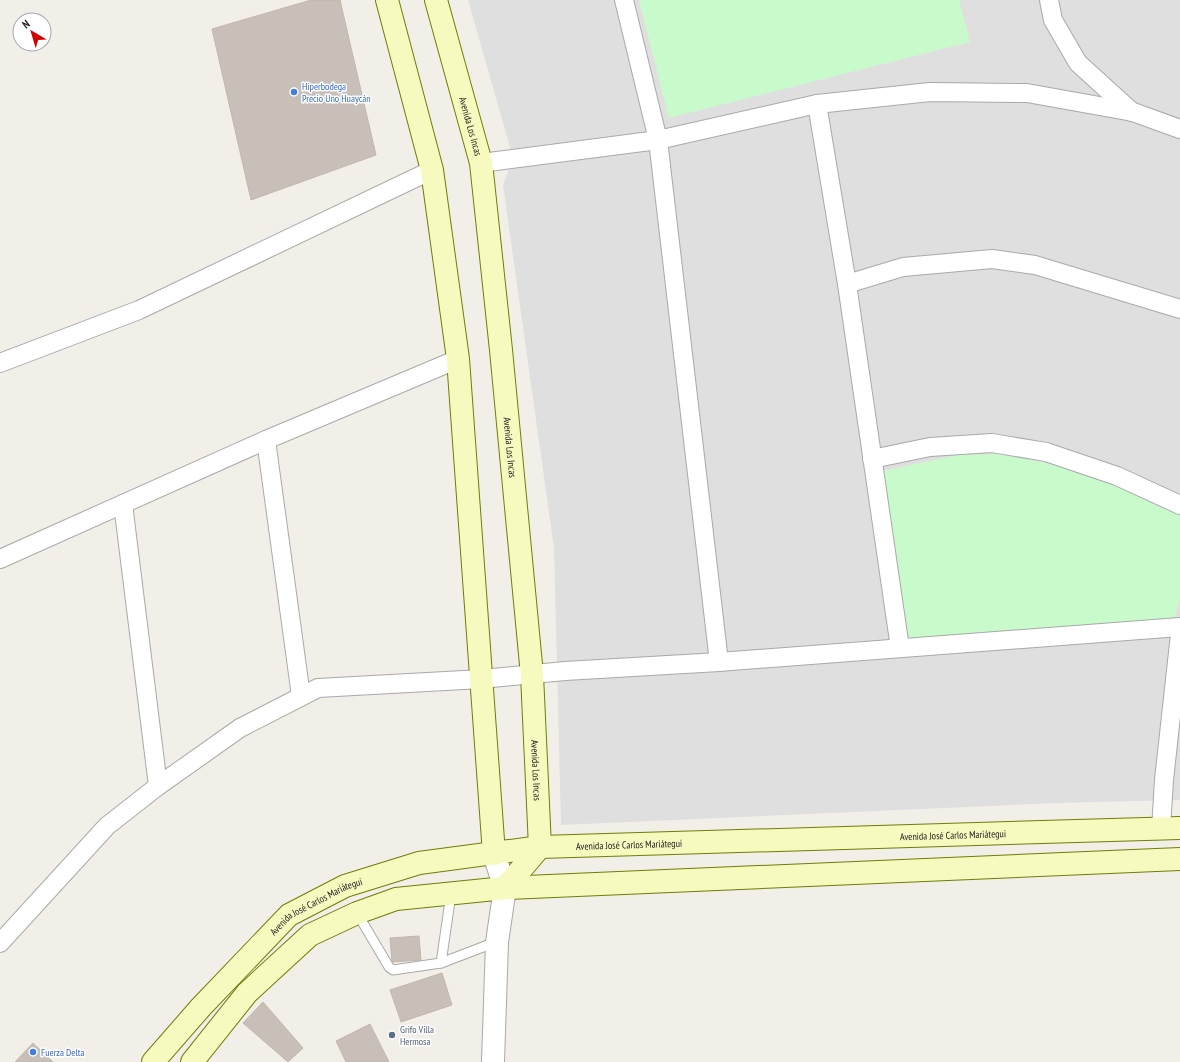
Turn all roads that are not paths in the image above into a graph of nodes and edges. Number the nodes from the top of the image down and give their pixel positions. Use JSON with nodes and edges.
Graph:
{"nodes":[{"id":1,"x":387,"y":0,"type":"edge"},
{"id":2,"x":436,"y":0,"type":"edge"},
{"id":3,"x":624,"y":0,"type":"edge"},
{"id":4,"x":1049,"y":0,"type":"edge"},
{"id":5,"x":817,"y":104,"type":"junction"},
{"id":6,"x":1133,"y":112,"type":"junction"},
{"id":7,"x":1180,"y":129,"type":"edge"},
{"id":8,"x":658,"y":140,"type":"junction"},
{"id":9,"x":481,"y":163,"type":"junction"},
{"id":10,"x":432,"y":170,"type":"junction"},
{"id":11,"x":847,"y":284,"type":"junction"},
{"id":12,"x":1180,"y":309,"type":"edge"},
{"id":13,"x":458,"y":358,"type":"junction"},
{"id":14,"x":0,"y":363,"type":"edge"},
{"id":15,"x":266,"y":440,"type":"junction"},
{"id":16,"x":872,"y":459,"type":"junction"},
{"id":17,"x":123,"y":504,"type":"junction"},
{"id":18,"x":1180,"y":505,"type":"edge"},
{"id":19,"x":0,"y":559,"type":"edge"},
{"id":20,"x":1180,"y":627,"type":"edge"},
{"id":21,"x":1180,"y":634,"type":"edge"},
{"id":22,"x":900,"y":648,"type":"junction"},
{"id":23,"x":719,"y":662,"type":"junction"},
{"id":24,"x":532,"y":675,"type":"junction"},
{"id":25,"x":482,"y":679,"type":"junction"},
{"id":26,"x":301,"y":696,"type":"junction"},
{"id":27,"x":158,"y":786,"type":"junction"},
{"id":28,"x":1171,"y":829,"type":"edge"},
{"id":29,"x":540,"y":848,"type":"junction"},
{"id":30,"x":494,"y":854,"type":"junction"},
{"id":31,"x":1180,"y":859,"type":"edge"},
{"id":32,"x":505,"y":888,"type":"junction"},
{"id":33,"x":450,"y":894,"type":"junction"},
{"id":34,"x":357,"y":913,"type":"junction"},
{"id":35,"x":1,"y":935,"type":"edge"},
{"id":36,"x":496,"y":942,"type":"junction"},
{"id":37,"x":441,"y":963,"type":"junction"},
{"id":38,"x":153,"y":1062,"type":"edge"},
{"id":39,"x":192,"y":1062,"type":"edge"},
{"id":40,"x":492,"y":1062,"type":"edge"}],
"edges":[{"from":1,"to":10,"type":"main road"},
{"from":2,"to":9,"type":"main road","name":"Avenida Los Incas"},
{"from":3,"to":8,"type":"street"},
{"from":4,"to":6,"type":"street"},
{"from":5,"to":6,"type":"street"},
{"from":5,"to":8,"type":"street"},
{"from":5,"to":11,"type":"street"},
{"from":6,"to":7,"type":"street"},
{"from":8,"to":9,"type":"street"},
{"from":8,"to":23,"type":"street"},
{"from":9,"to":24,"type":"main road","name":"Avenida Los Incas"},
{"from":10,"to":13,"type":"main road"},
{"from":10,"to":14,"type":"street"},
{"from":11,"to":12,"type":"street"},
{"from":11,"to":16,"type":"street"},
{"from":13,"to":15,"type":"street"},
{"from":13,"to":25,"type":"main road"},
{"from":15,"to":17,"type":"street"},
{"from":15,"to":26,"type":"street"},
{"from":16,"to":18,"type":"street"},
{"from":16,"to":22,"type":"street"},
{"from":17,"to":19,"type":"street"},
{"from":17,"to":27,"type":"street"},
{"from":20,"to":22,"type":"street"},
{"from":21,"to":28,"type":"street"},
{"from":22,"to":23,"type":"street"},
{"from":23,"to":24,"type":"street"},
{"from":24,"to":25,"type":"street"},
{"from":24,"to":29,"type":"main road","name":"Avenida Los Incas"},
{"from":25,"to":26,"type":"street"},
{"from":25,"to":30,"type":"main road"},
{"from":26,"to":27,"type":"street"},
{"from":27,"to":35,"type":"street"},
{"from":28,"to":29,"type":"main road","name":"Avenida José Carlos Mariátegui"},
{"from":29,"to":30,"type":"main road","name":"Avenida José Carlos Mariátegui"},
{"from":29,"to":32,"type":"main road"},
{"from":30,"to":32,"type":"street"},
{"from":30,"to":38,"type":"main road","name":"Avenida José Carlos Mariátegui"},
{"from":31,"to":32,"type":"main road"},
{"from":32,"to":33,"type":"main road"},
{"from":32,"to":36,"type":"street"},
{"from":33,"to":34,"type":"main road"},
{"from":33,"to":37,"type":"lane"},
{"from":34,"to":37,"type":"lane"},
{"from":34,"to":39,"type":"main road"},
{"from":36,"to":37,"type":"lane"},
{"from":36,"to":40,"type":"street"}]}
